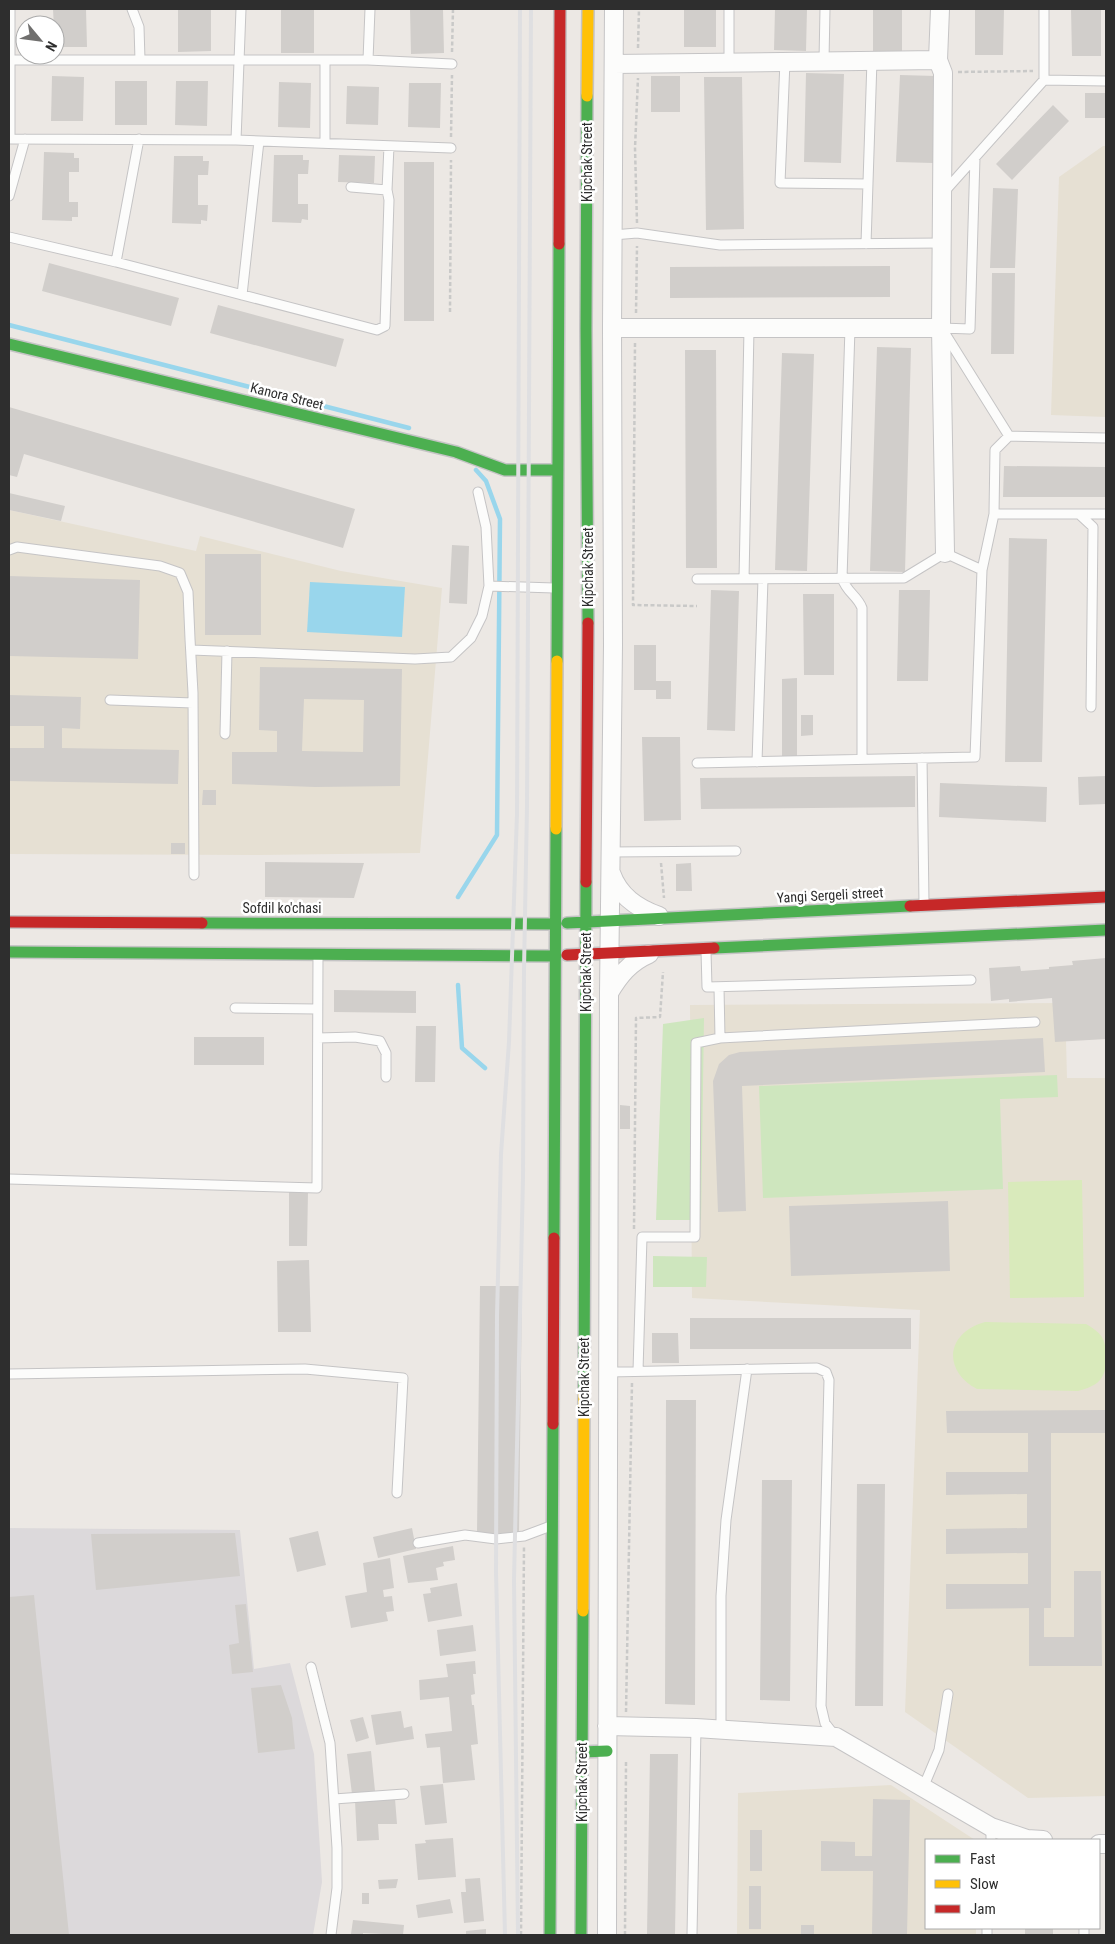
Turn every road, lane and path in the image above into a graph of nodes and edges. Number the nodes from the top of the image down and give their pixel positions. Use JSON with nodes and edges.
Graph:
{"nodes":[{"id":1,"x":10,"y":9,"type":"edge"},
{"id":2,"x":132,"y":9,"type":"edge"},
{"id":3,"x":241,"y":9,"type":"edge"},
{"id":4,"x":370,"y":9,"type":"edge"},
{"id":5,"x":560,"y":9,"type":"edge"},
{"id":6,"x":588,"y":9,"type":"edge"},
{"id":7,"x":614,"y":9,"type":"edge"},
{"id":8,"x":729,"y":9,"type":"edge"},
{"id":9,"x":825,"y":9,"type":"edge"},
{"id":10,"x":940,"y":9,"type":"edge"},
{"id":11,"x":1044,"y":9,"type":"edge"},
{"id":12,"x":10,"y":60,"type":"edge"},
{"id":13,"x":140,"y":60,"type":"junction"},
{"id":14,"x":239,"y":60,"type":"junction"},
{"id":15,"x":324,"y":60,"type":"junction"},
{"id":16,"x":368,"y":60,"type":"junction"},
{"id":17,"x":824,"y":60,"type":"junction"},
{"id":18,"x":872,"y":60,"type":"junction"},
{"id":19,"x":785,"y":61,"type":"junction"},
{"id":20,"x":729,"y":63,"type":"junction"},
{"id":21,"x":452,"y":64,"type":"dead end"},
{"id":22,"x":614,"y":64,"type":"junction"},
{"id":23,"x":941,"y":66,"type":"junction"},
{"id":24,"x":1044,"y":76,"type":"junction"},
{"id":25,"x":1106,"y":81,"type":"edge"},
{"id":26,"x":9,"y":139,"type":"edge"},
{"id":27,"x":25,"y":139,"type":"junction"},
{"id":28,"x":139,"y":139,"type":"junction"},
{"id":29,"x":236,"y":140,"type":"junction"},
{"id":30,"x":259,"y":141,"type":"junction"},
{"id":31,"x":325,"y":143,"type":"junction"},
{"id":32,"x":389,"y":146,"type":"junction"},
{"id":33,"x":451,"y":148,"type":"dead end"},
{"id":34,"x":975,"y":157,"type":"junction"},
{"id":35,"x":868,"y":184,"type":"junction"},
{"id":36,"x":351,"y":187,"type":"dead end"},
{"id":37,"x":387,"y":190,"type":"junction"},
{"id":38,"x":942,"y":193,"type":"junction"},
{"id":39,"x":9,"y":196,"type":"edge"},
{"id":40,"x":613,"y":235,"type":"junction"},
{"id":41,"x":9,"y":238,"type":"edge"},
{"id":42,"x":942,"y":243,"type":"junction"},
{"id":43,"x":866,"y":244,"type":"junction"},
{"id":44,"x":116,"y":262,"type":"junction"},
{"id":45,"x":242,"y":295,"type":"junction"},
{"id":46,"x":612,"y":328,"type":"junction"},
{"id":47,"x":850,"y":328,"type":"junction"},
{"id":48,"x":941,"y":328,"type":"junction"},
{"id":49,"x":749,"y":329,"type":"junction"},
{"id":50,"x":9,"y":344,"type":"edge"},
{"id":51,"x":1009,"y":436,"type":"junction"},
{"id":52,"x":1106,"y":438,"type":"edge"},
{"id":53,"x":558,"y":470,"type":"junction"},
{"id":54,"x":478,"y":492,"type":"dead end"},
{"id":55,"x":994,"y":514,"type":"junction"},
{"id":56,"x":1079,"y":514,"type":"junction"},
{"id":57,"x":1106,"y":514,"type":"edge"},
{"id":58,"x":588,"y":536,"type":"junction"},
{"id":59,"x":558,"y":537,"type":"junction"},
{"id":60,"x":9,"y":550,"type":"edge"},
{"id":61,"x":945,"y":553,"type":"junction"},
{"id":62,"x":982,"y":570,"type":"junction"},
{"id":63,"x":842,"y":578,"type":"junction"},
{"id":64,"x":697,"y":579,"type":"dead end"},
{"id":65,"x":744,"y":579,"type":"junction"},
{"id":66,"x":763,"y":579,"type":"junction"},
{"id":67,"x":489,"y":586,"type":"junction"},
{"id":68,"x":558,"y":588,"type":"junction"},
{"id":69,"x":191,"y":650,"type":"junction"},
{"id":70,"x":227,"y":651,"type":"junction"},
{"id":71,"x":110,"y":700,"type":"dead end"},
{"id":72,"x":193,"y":703,"type":"junction"},
{"id":73,"x":1091,"y":707,"type":"dead end"},
{"id":74,"x":225,"y":734,"type":"dead end"},
{"id":75,"x":922,"y":758,"type":"junction"},
{"id":76,"x":862,"y":759,"type":"junction"},
{"id":77,"x":757,"y":762,"type":"junction"},
{"id":78,"x":697,"y":763,"type":"dead end"},
{"id":79,"x":660,"y":851,"type":"junction"},
{"id":80,"x":736,"y":851,"type":"dead end"},
{"id":81,"x":610,"y":852,"type":"junction"},
{"id":82,"x":610,"y":870,"type":"junction"},
{"id":83,"x":194,"y":875,"type":"dead end"},
{"id":84,"x":1106,"y":896,"type":"edge"},
{"id":85,"x":924,"y":906,"type":"junction"},
{"id":86,"x":664,"y":911,"type":"junction"},
{"id":87,"x":610,"y":921,"type":"junction"},
{"id":88,"x":9,"y":922,"type":"edge"},
{"id":89,"x":586,"y":922,"type":"junction"},
{"id":90,"x":480,"y":923,"type":"junction"},
{"id":91,"x":556,"y":924,"type":"junction"},
{"id":92,"x":1106,"y":930,"type":"edge"},
{"id":93,"x":480,"y":947,"type":"junction"},
{"id":94,"x":706,"y":948,"type":"junction"},
{"id":95,"x":9,"y":952,"type":"edge"},
{"id":96,"x":609,"y":953,"type":"junction"},
{"id":97,"x":318,"y":954,"type":"junction"},
{"id":98,"x":586,"y":954,"type":"junction"},
{"id":99,"x":556,"y":956,"type":"junction"},
{"id":100,"x":664,"y":957,"type":"junction"},
{"id":101,"x":971,"y":980,"type":"dead end"},
{"id":102,"x":719,"y":987,"type":"junction"},
{"id":103,"x":609,"y":993,"type":"junction"},
{"id":104,"x":235,"y":1008,"type":"dead end"},
{"id":105,"x":318,"y":1009,"type":"junction"},
{"id":106,"x":1035,"y":1022,"type":"dead end"},
{"id":107,"x":318,"y":1038,"type":"junction"},
{"id":108,"x":720,"y":1038,"type":"junction"},
{"id":109,"x":386,"y":1076,"type":"dead end"},
{"id":110,"x":9,"y":1179,"type":"edge"},
{"id":111,"x":634,"y":1234,"type":"dead end"},
{"id":112,"x":562,"y":1322,"type":"junction"},
{"id":113,"x":585,"y":1322,"type":"junction"},
{"id":114,"x":747,"y":1368,"type":"junction"},
{"id":115,"x":635,"y":1371,"type":"junction"},
{"id":116,"x":608,"y":1372,"type":"junction"},
{"id":117,"x":9,"y":1374,"type":"edge"},
{"id":118,"x":397,"y":1493,"type":"dead end"},
{"id":119,"x":552,"y":1525,"type":"junction"},
{"id":120,"x":524,"y":1536,"type":"junction"},
{"id":121,"x":418,"y":1543,"type":"dead end"},
{"id":122,"x":311,"y":1667,"type":"dead end"},
{"id":123,"x":948,"y":1694,"type":"dead end"},
{"id":124,"x":607,"y":1726,"type":"junction"},
{"id":125,"x":626,"y":1727,"type":"junction"},
{"id":126,"x":696,"y":1728,"type":"junction"},
{"id":127,"x":721,"y":1730,"type":"junction"},
{"id":128,"x":836,"y":1737,"type":"junction"},
{"id":129,"x":582,"y":1752,"type":"junction"},
{"id":130,"x":607,"y":1752,"type":"junction"},
{"id":131,"x":626,"y":1756,"type":"dead end"},
{"id":132,"x":923,"y":1788,"type":"junction"},
{"id":133,"x":404,"y":1794,"type":"dead end"},
{"id":134,"x":334,"y":1799,"type":"junction"},
{"id":135,"x":991,"y":1834,"type":"edge"},
{"id":136,"x":1026,"y":1839,"type":"edge"},
{"id":137,"x":330,"y":1935,"type":"edge"},
{"id":138,"x":521,"y":1935,"type":"edge"},
{"id":139,"x":550,"y":1935,"type":"edge"},
{"id":140,"x":581,"y":1935,"type":"edge"},
{"id":141,"x":607,"y":1935,"type":"edge"},
{"id":142,"x":625,"y":1935,"type":"edge"},
{"id":143,"x":692,"y":1935,"type":"edge"}],
"edges":[{"from":1,"to":12,"type":"lane"},
{"from":2,"to":13,"type":"lane"},
{"from":3,"to":14,"type":"lane"},
{"from":4,"to":16,"type":"lane"},
{"from":5,"to":53,"type":"main road","name":"Kipchak Street"},
{"from":6,"to":58,"type":"main road","name":"Kipchak Street"},
{"from":7,"to":22,"type":"street","name":"Kipchak Street"},
{"from":8,"to":20,"type":"lane"},
{"from":9,"to":17,"type":"lane"},
{"from":10,"to":23,"type":"street"},
{"from":11,"to":24,"type":"lane"},
{"from":12,"to":13,"type":"lane"},
{"from":12,"to":26,"type":"lane"},
{"from":13,"to":14,"type":"lane"},
{"from":14,"to":15,"type":"lane"},
{"from":14,"to":29,"type":"lane"},
{"from":15,"to":16,"type":"lane"},
{"from":15,"to":31,"type":"lane"},
{"from":16,"to":21,"type":"lane"},
{"from":17,"to":18,"type":"street"},
{"from":17,"to":19,"type":"street"},
{"from":18,"to":23,"type":"street"},
{"from":18,"to":35,"type":"lane"},
{"from":19,"to":20,"type":"street"},
{"from":19,"to":35,"type":"lane"},
{"from":20,"to":22,"type":"street"},
{"from":22,"to":40,"type":"street","name":"Kipchak Street"},
{"from":23,"to":24,"type":"path"},
{"from":23,"to":38,"type":"street"},
{"from":24,"to":25,"type":"lane"},
{"from":24,"to":34,"type":"lane"},
{"from":26,"to":27,"type":"lane"},
{"from":27,"to":28,"type":"lane"},
{"from":27,"to":39,"type":"lane"},
{"from":28,"to":29,"type":"lane"},
{"from":28,"to":44,"type":"lane"},
{"from":29,"to":30,"type":"lane"},
{"from":30,"to":31,"type":"lane"},
{"from":30,"to":45,"type":"lane"},
{"from":31,"to":32,"type":"lane"},
{"from":32,"to":33,"type":"lane"},
{"from":32,"to":37,"type":"lane"},
{"from":34,"to":38,"type":"lane"},
{"from":34,"to":48,"type":"lane"},
{"from":35,"to":43,"type":"lane"},
{"from":36,"to":37,"type":"lane"},
{"from":37,"to":45,"type":"lane"},
{"from":38,"to":42,"type":"street"},
{"from":40,"to":43,"type":"lane"},
{"from":40,"to":46,"type":"street","name":"Kipchak Street"},
{"from":41,"to":44,"type":"lane"},
{"from":42,"to":43,"type":"lane"},
{"from":42,"to":48,"type":"street"},
{"from":44,"to":45,"type":"lane"},
{"from":46,"to":49,"type":"street"},
{"from":46,"to":81,"type":"street","name":"Kipchak Street"},
{"from":47,"to":48,"type":"street"},
{"from":47,"to":49,"type":"street"},
{"from":47,"to":63,"type":"lane"},
{"from":48,"to":51,"type":"lane"},
{"from":48,"to":61,"type":"street"},
{"from":49,"to":65,"type":"lane"},
{"from":50,"to":53,"type":"main road","name":"Kanora Street"},
{"from":51,"to":52,"type":"lane"},
{"from":51,"to":55,"type":"lane"},
{"from":53,"to":59,"type":"main road","name":"Kipchak Street"},
{"from":54,"to":67,"type":"lane"},
{"from":55,"to":56,"type":"lane"},
{"from":55,"to":62,"type":"lane"},
{"from":56,"to":57,"type":"lane"},
{"from":56,"to":73,"type":"lane"},
{"from":58,"to":59,"type":"main road"},
{"from":58,"to":89,"type":"main road","name":"Kipchak Street"},
{"from":59,"to":68,"type":"main road","name":"Kipchak Street"},
{"from":60,"to":69,"type":"lane"},
{"from":61,"to":62,"type":"lane"},
{"from":61,"to":63,"type":"lane"},
{"from":62,"to":75,"type":"lane"},
{"from":63,"to":66,"type":"lane"},
{"from":63,"to":76,"type":"lane"},
{"from":64,"to":65,"type":"lane"},
{"from":65,"to":66,"type":"lane"},
{"from":66,"to":77,"type":"lane"},
{"from":67,"to":68,"type":"lane"},
{"from":67,"to":70,"type":"lane"},
{"from":68,"to":91,"type":"main road","name":"Kipchak Street"},
{"from":69,"to":70,"type":"lane"},
{"from":69,"to":72,"type":"lane"},
{"from":70,"to":74,"type":"lane"},
{"from":71,"to":72,"type":"lane"},
{"from":72,"to":83,"type":"lane"},
{"from":75,"to":76,"type":"lane"},
{"from":75,"to":85,"type":"lane"},
{"from":76,"to":77,"type":"lane"},
{"from":77,"to":78,"type":"lane"},
{"from":79,"to":80,"type":"lane"},
{"from":79,"to":81,"type":"lane"},
{"from":79,"to":86,"type":"path"},
{"from":81,"to":82,"type":"street","name":"Kipchak Street"},
{"from":82,"to":86,"type":"street","name":"Kipchak Street"},
{"from":82,"to":87,"type":"street","name":"Kipchak Street"},
{"from":84,"to":85,"type":"main road","name":"Yangi Sergeli street"},
{"from":85,"to":86,"type":"main road","name":"Yangi Sergeli street"},
{"from":86,"to":87,"type":"main road","name":"Yangi Sergeli street"},
{"from":87,"to":89,"type":"main road","name":"Yangi Sergeli street"},
{"from":87,"to":96,"type":"street","name":"Kipchak Street"},
{"from":88,"to":90,"type":"main road","name":"Sofdil ko'chasi"},
{"from":89,"to":91,"type":"main road","name":"Yangi Sergeli street"},
{"from":89,"to":98,"type":"main road","name":"Kipchak Street"},
{"from":90,"to":91,"type":"main road","name":"Sofdil ko'chasi"},
{"from":90,"to":93,"type":"main road"},
{"from":91,"to":98,"type":"main road"},
{"from":91,"to":99,"type":"main road","name":"Kipchak Street"},
{"from":92,"to":94,"type":"main road"},
{"from":93,"to":97,"type":"main road"},
{"from":93,"to":99,"type":"main road"},
{"from":94,"to":100,"type":"main road"},
{"from":94,"to":102,"type":"lane"},
{"from":95,"to":97,"type":"main road"},
{"from":96,"to":98,"type":"main road"},
{"from":96,"to":100,"type":"main road"},
{"from":96,"to":103,"type":"street","name":"Kipchak Street"},
{"from":97,"to":105,"type":"lane"},
{"from":98,"to":99,"type":"main road"},
{"from":98,"to":113,"type":"main road","name":"Kipchak Street"},
{"from":99,"to":112,"type":"main road","name":"Kipchak Street"},
{"from":100,"to":103,"type":"street","name":"Kipchak Street"},
{"from":100,"to":111,"type":"path"},
{"from":101,"to":102,"type":"lane"},
{"from":102,"to":108,"type":"lane"},
{"from":103,"to":116,"type":"street","name":"Kipchak Street"},
{"from":104,"to":105,"type":"lane"},
{"from":105,"to":107,"type":"lane"},
{"from":106,"to":108,"type":"lane"},
{"from":107,"to":109,"type":"lane"},
{"from":107,"to":110,"type":"lane"},
{"from":108,"to":115,"type":"lane"},
{"from":112,"to":113,"type":"main road"},
{"from":112,"to":119,"type":"main road","name":"Kipchak Street"},
{"from":113,"to":129,"type":"main road","name":"Kipchak Street"},
{"from":114,"to":115,"type":"lane"},
{"from":114,"to":127,"type":"lane"},
{"from":114,"to":128,"type":"lane"},
{"from":115,"to":116,"type":"lane"},
{"from":115,"to":125,"type":"path"},
{"from":116,"to":124,"type":"street","name":"Kipchak Street"},
{"from":117,"to":118,"type":"lane"},
{"from":119,"to":120,"type":"lane"},
{"from":119,"to":139,"type":"main road","name":"Kipchak Street"},
{"from":120,"to":121,"type":"lane"},
{"from":120,"to":138,"type":"path"},
{"from":122,"to":134,"type":"lane"},
{"from":123,"to":132,"type":"lane"},
{"from":124,"to":125,"type":"street"},
{"from":124,"to":130,"type":"street","name":"Kipchak Street"},
{"from":125,"to":126,"type":"street"},
{"from":126,"to":127,"type":"street"},
{"from":126,"to":143,"type":"lane"},
{"from":127,"to":128,"type":"street"},
{"from":128,"to":132,"type":"street"},
{"from":129,"to":130,"type":"main road"},
{"from":129,"to":140,"type":"main road","name":"Kipchak Street"},
{"from":130,"to":141,"type":"street","name":"Kipchak Street"},
{"from":131,"to":142,"type":"path"},
{"from":132,"to":135,"type":"street"},
{"from":133,"to":134,"type":"lane"},
{"from":134,"to":137,"type":"lane"},
{"from":135,"to":136,"type":"street"}]}
